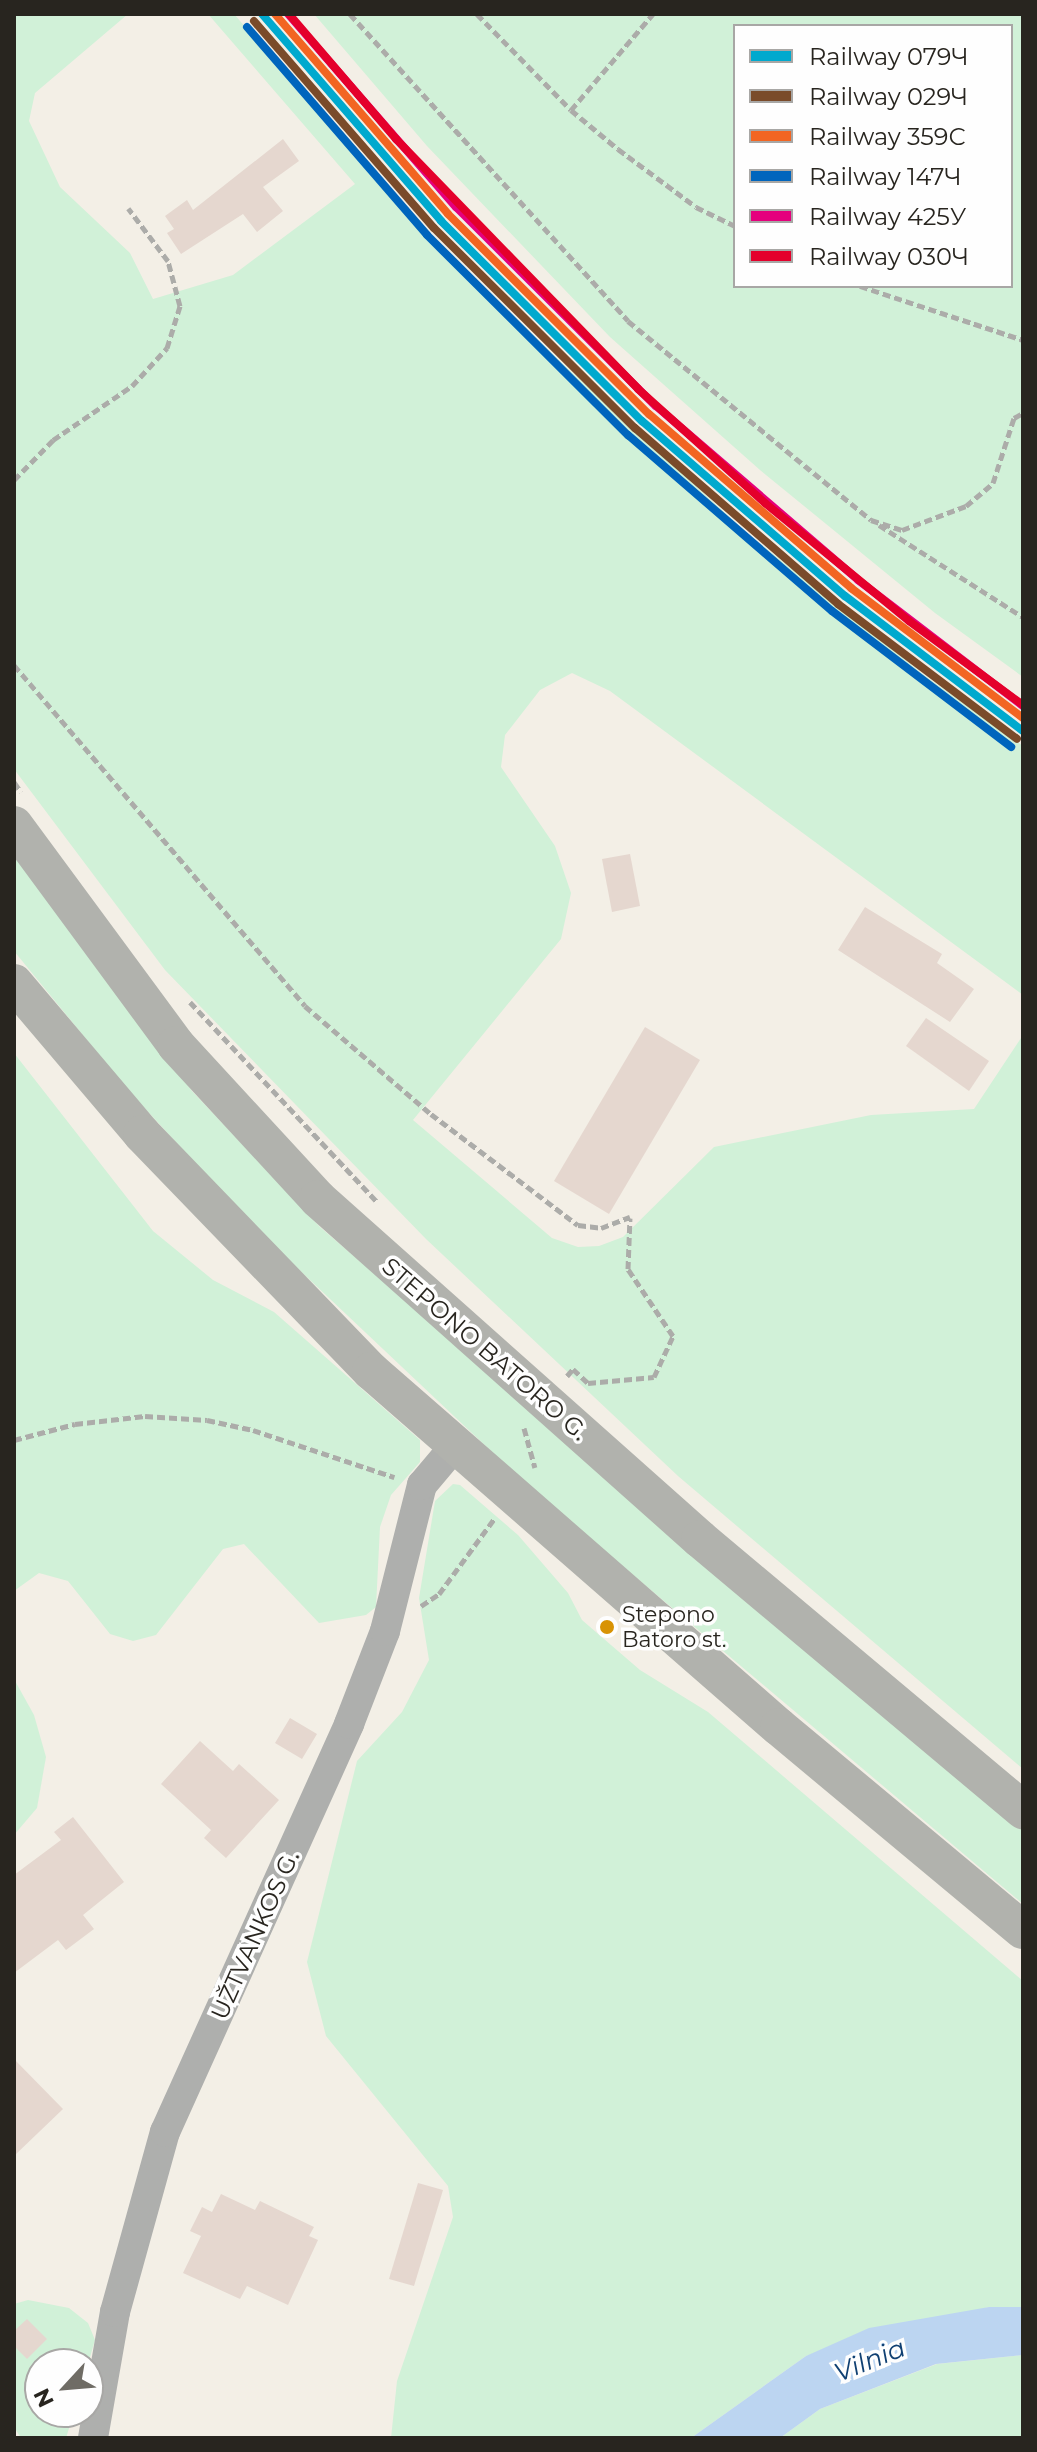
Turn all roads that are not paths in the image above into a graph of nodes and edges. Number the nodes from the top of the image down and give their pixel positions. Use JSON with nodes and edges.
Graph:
{"nodes":[{"id":1,"x":21,"y":814,"type":"edge"},
{"id":2,"x":14,"y":983,"type":"edge"},
{"id":3,"x":454,"y":1447,"type":"junction"},
{"id":4,"x":1023,"y":1810,"type":"edge"},
{"id":5,"x":1023,"y":1930,"type":"edge"},
{"id":6,"x":93,"y":2438,"type":"edge"}],
"edges":[{"from":1,"to":4,"type":"main road","name":"STEPONO BATORO G."},
{"from":2,"to":3,"type":"main road"},
{"from":3,"to":5,"type":"main road"},
{"from":3,"to":6,"type":"street","name":"UŽTVANKOS G."}]}
